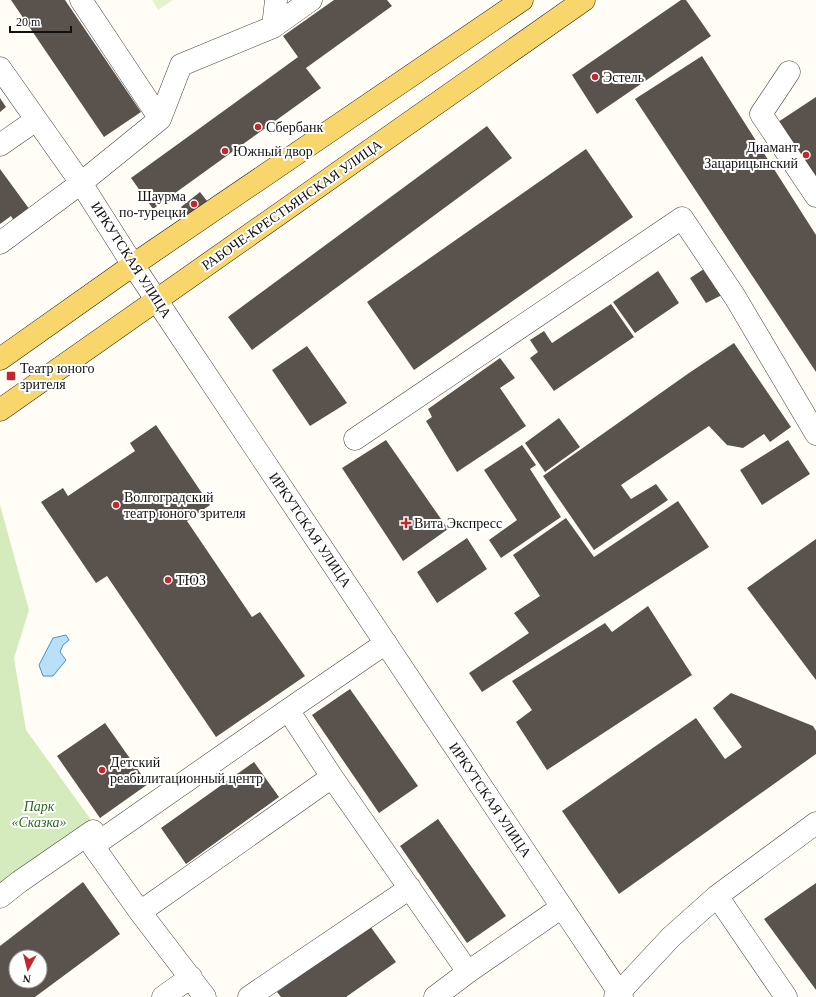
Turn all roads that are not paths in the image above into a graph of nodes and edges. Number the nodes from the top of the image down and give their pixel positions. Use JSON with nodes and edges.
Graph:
{"nodes":[{"id":1,"x":81,"y":0,"type":"edge"},
{"id":2,"x":276,"y":0,"type":"edge"},
{"id":3,"x":311,"y":0,"type":"edge"},
{"id":4,"x":522,"y":0,"type":"edge"},
{"id":5,"x":584,"y":0,"type":"edge"},
{"id":6,"x":273,"y":27,"type":"junction"},
{"id":7,"x":0,"y":68,"type":"edge"},
{"id":8,"x":788,"y":72,"type":"dead end"},
{"id":9,"x":160,"y":119,"type":"junction"},
{"id":10,"x":36,"y":120,"type":"junction"},
{"id":11,"x":0,"y":145,"type":"edge"},
{"id":12,"x":80,"y":183,"type":"junction"},
{"id":13,"x":816,"y":196,"type":"edge"},
{"id":14,"x":0,"y":243,"type":"edge"},
{"id":15,"x":133,"y":265,"type":"junction"},
{"id":16,"x":157,"y":299,"type":"junction"},
{"id":17,"x":0,"y":359,"type":"edge"},
{"id":18,"x":0,"y":410,"type":"edge"},
{"id":19,"x":816,"y":434,"type":"edge"},
{"id":20,"x":355,"y":439,"type":"dead end"},
{"id":21,"x":386,"y":643,"type":"junction"},
{"id":22,"x":288,"y":710,"type":"junction"},
{"id":23,"x":332,"y":777,"type":"junction"},
{"id":24,"x":816,"y":823,"type":"edge"},
{"id":25,"x":93,"y":846,"type":"junction"},
{"id":26,"x":410,"y":888,"type":"junction"},
{"id":27,"x":717,"y":896,"type":"junction"},
{"id":28,"x":0,"y":897,"type":"edge"},
{"id":29,"x":562,"y":907,"type":"junction"},
{"id":30,"x":140,"y":912,"type":"junction"},
{"id":31,"x":468,"y":972,"type":"junction"},
{"id":32,"x":191,"y":977,"type":"junction"},
{"id":33,"x":619,"y":996,"type":"edge"},
{"id":34,"x":162,"y":997,"type":"edge"},
{"id":35,"x":205,"y":997,"type":"edge"},
{"id":36,"x":249,"y":997,"type":"edge"},
{"id":37,"x":435,"y":997,"type":"edge"},
{"id":38,"x":786,"y":997,"type":"edge"}],
"edges":[{"from":1,"to":9,"type":"street"},
{"from":2,"to":6,"type":"street"},
{"from":3,"to":6,"type":"street"},
{"from":4,"to":15,"type":"main road"},
{"from":5,"to":16,"type":"main road","name":"РАБОЧЕ-КРЕСТЬЯНСКАЯ УЛИЦА"},
{"from":6,"to":9,"type":"street"},
{"from":7,"to":10,"type":"street","name":"ИРКУТСКАЯ УЛИЦА"},
{"from":8,"to":13,"type":"street"},
{"from":9,"to":12,"type":"street"},
{"from":10,"to":11,"type":"street"},
{"from":10,"to":12,"type":"street","name":"ИРКУТСКАЯ УЛИЦА"},
{"from":12,"to":14,"type":"street"},
{"from":12,"to":15,"type":"street","name":"ИРКУТСКАЯ УЛИЦА"},
{"from":15,"to":16,"type":"street","name":"ИРКУТСКАЯ УЛИЦА"},
{"from":15,"to":17,"type":"main road"},
{"from":16,"to":18,"type":"main road","name":"РАБОЧЕ-КРЕСТЬЯНСКАЯ УЛИЦА"},
{"from":16,"to":21,"type":"street","name":"ИРКУТСКАЯ УЛИЦА"},
{"from":19,"to":20,"type":"street"},
{"from":21,"to":22,"type":"street"},
{"from":21,"to":29,"type":"street","name":"ИРКУТСКАЯ УЛИЦА"},
{"from":22,"to":23,"type":"street"},
{"from":22,"to":25,"type":"street"},
{"from":23,"to":26,"type":"street"},
{"from":23,"to":30,"type":"street"},
{"from":24,"to":27,"type":"street"},
{"from":25,"to":28,"type":"street"},
{"from":25,"to":30,"type":"street"},
{"from":26,"to":31,"type":"street"},
{"from":26,"to":36,"type":"street"},
{"from":27,"to":33,"type":"street"},
{"from":27,"to":38,"type":"street"},
{"from":29,"to":31,"type":"street"},
{"from":29,"to":33,"type":"street","name":"ИРКУТСКАЯ УЛИЦА"},
{"from":30,"to":32,"type":"street"},
{"from":31,"to":37,"type":"street"},
{"from":32,"to":34,"type":"street"},
{"from":32,"to":35,"type":"street"}]}
